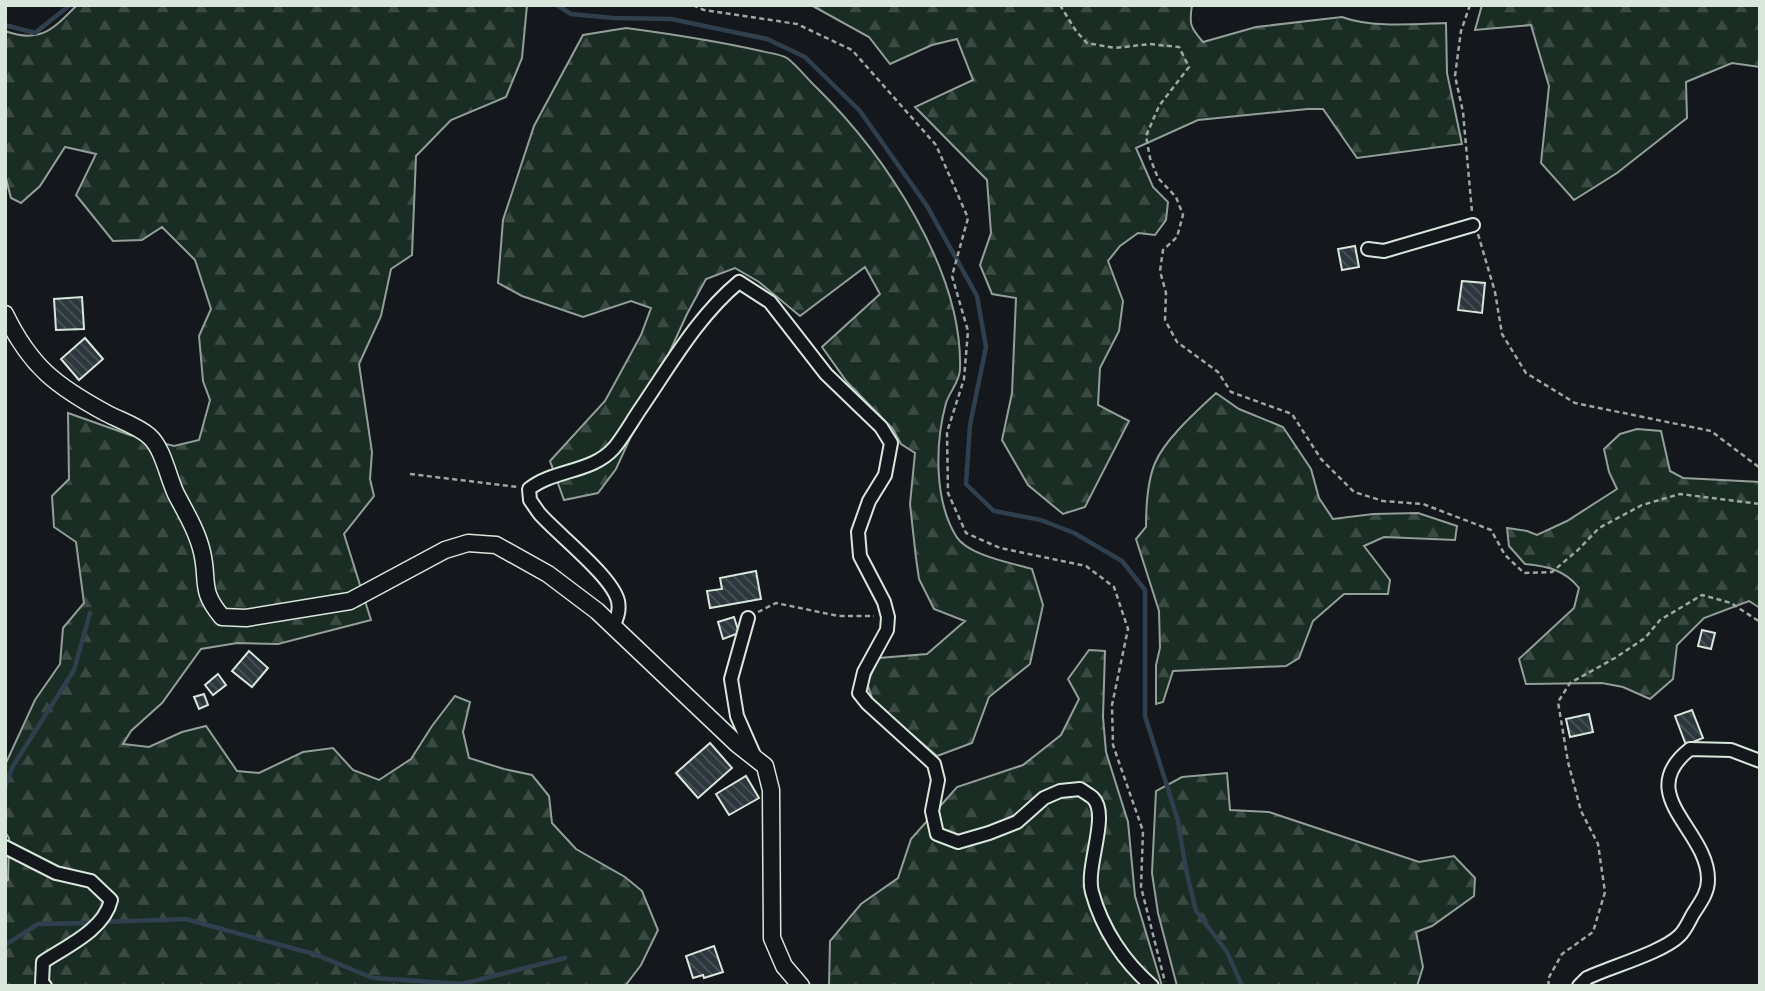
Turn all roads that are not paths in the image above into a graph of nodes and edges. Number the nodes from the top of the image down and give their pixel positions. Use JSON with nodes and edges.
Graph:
{"nodes":[{"id":1,"x":1473,"y":225,"type":"road end"},
{"id":2,"x":1368,"y":248,"type":"dead end"},
{"id":3,"x":5,"y":314,"type":"edge"},
{"id":4,"x":748,"y":618,"type":"road end"},
{"id":5,"x":614,"y":627,"type":"junction"},
{"id":6,"x":756,"y":760,"type":"junction"},
{"id":7,"x":1760,"y":761,"type":"edge"},
{"id":8,"x":5,"y":847,"type":"edge"},
{"id":9,"x":45,"y":986,"type":"edge"},
{"id":10,"x":801,"y":986,"type":"edge"},
{"id":11,"x":1152,"y":986,"type":"edge"},
{"id":12,"x":1579,"y":986,"type":"edge"}],
"edges":[{"from":1,"to":2,"type":"street"},
{"from":3,"to":5,"type":"street"},
{"from":4,"to":6,"type":"street"},
{"from":5,"to":6,"type":"street"},
{"from":5,"to":11,"type":"street"},
{"from":6,"to":10,"type":"street"},
{"from":7,"to":12,"type":"street"},
{"from":8,"to":9,"type":"street"}]}
